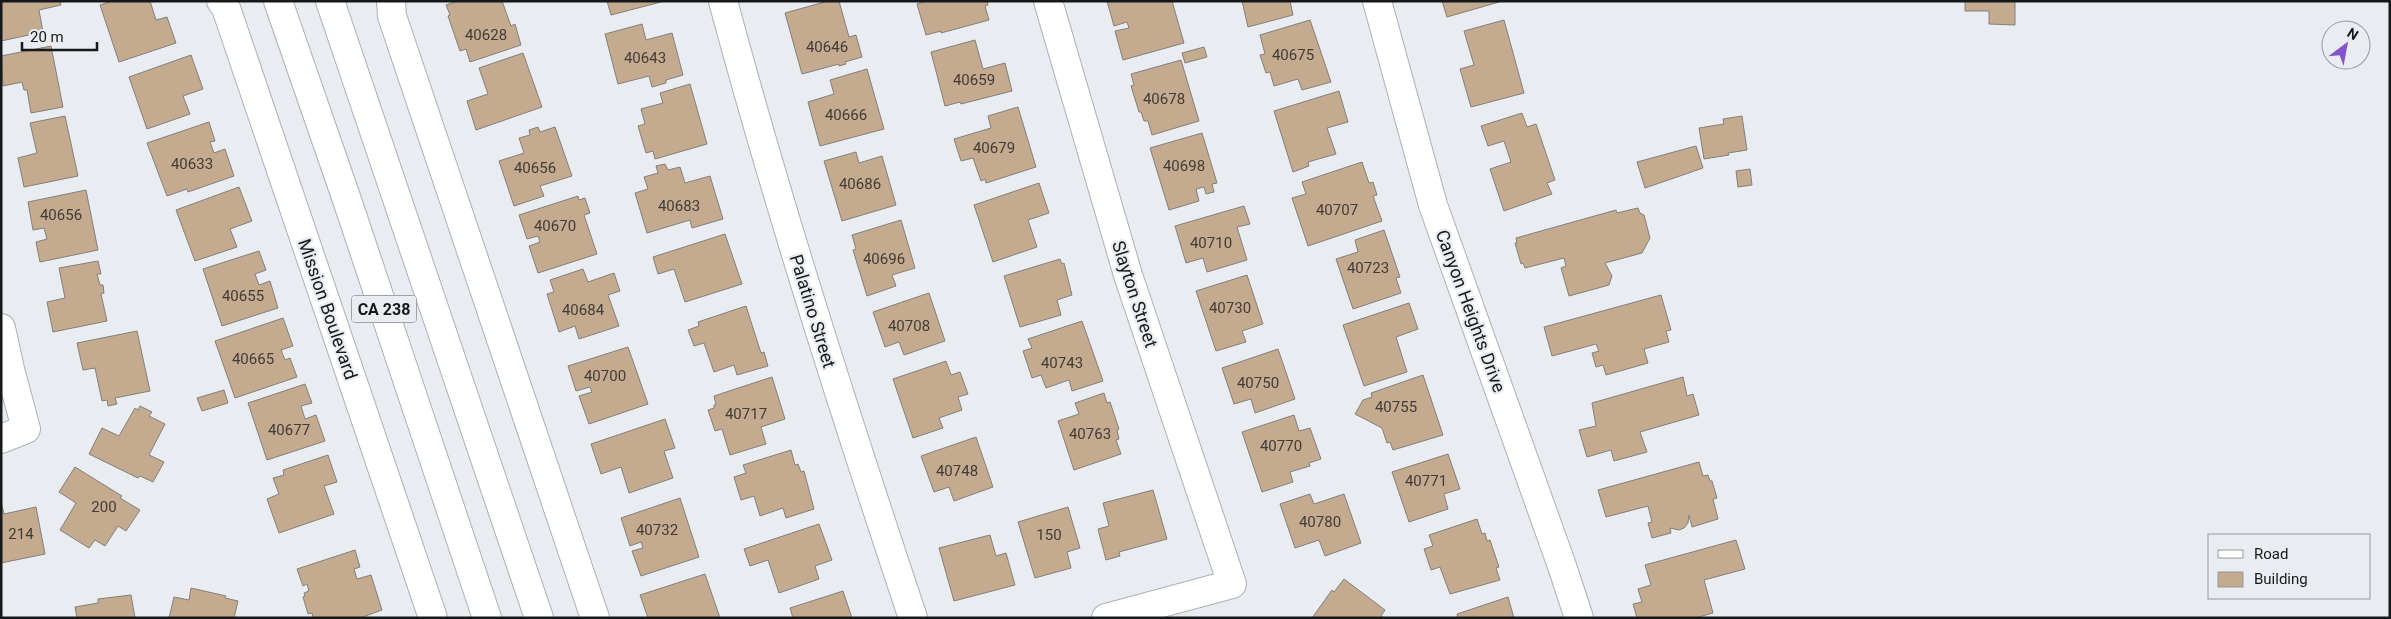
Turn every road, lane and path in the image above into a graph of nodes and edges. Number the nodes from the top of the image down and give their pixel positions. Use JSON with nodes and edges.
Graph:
{"nodes":[{"id":1,"x":221,"y":1,"type":"edge"},
{"id":2,"x":278,"y":1,"type":"edge"},
{"id":3,"x":330,"y":1,"type":"edge"},
{"id":4,"x":392,"y":1,"type":"edge"},
{"id":5,"x":723,"y":1,"type":"edge"},
{"id":6,"x":1048,"y":1,"type":"edge"},
{"id":7,"x":1377,"y":1,"type":"edge"},
{"id":8,"x":1,"y":328,"type":"edge"},
{"id":9,"x":1,"y":439,"type":"edge"},
{"id":10,"x":433,"y":618,"type":"edge"},
{"id":11,"x":487,"y":618,"type":"edge"},
{"id":12,"x":540,"y":618,"type":"edge"},
{"id":13,"x":595,"y":618,"type":"edge"},
{"id":14,"x":913,"y":618,"type":"edge"},
{"id":15,"x":1106,"y":618,"type":"edge"},
{"id":16,"x":1578,"y":618,"type":"edge"}],
"edges":[{"from":1,"to":10,"type":"street","name":"Mission Boulevard"},
{"from":2,"to":11,"type":"street","number":"CA 238"},
{"from":3,"to":12,"type":"street","number":"CA 238"},
{"from":4,"to":13,"type":"street"},
{"from":5,"to":14,"type":"street","name":"Palatino Street"},
{"from":6,"to":15,"type":"street","name":"Slayton Street"},
{"from":7,"to":16,"type":"street","name":"Canyon Heights Drive"},
{"from":8,"to":9,"type":"street"}]}
